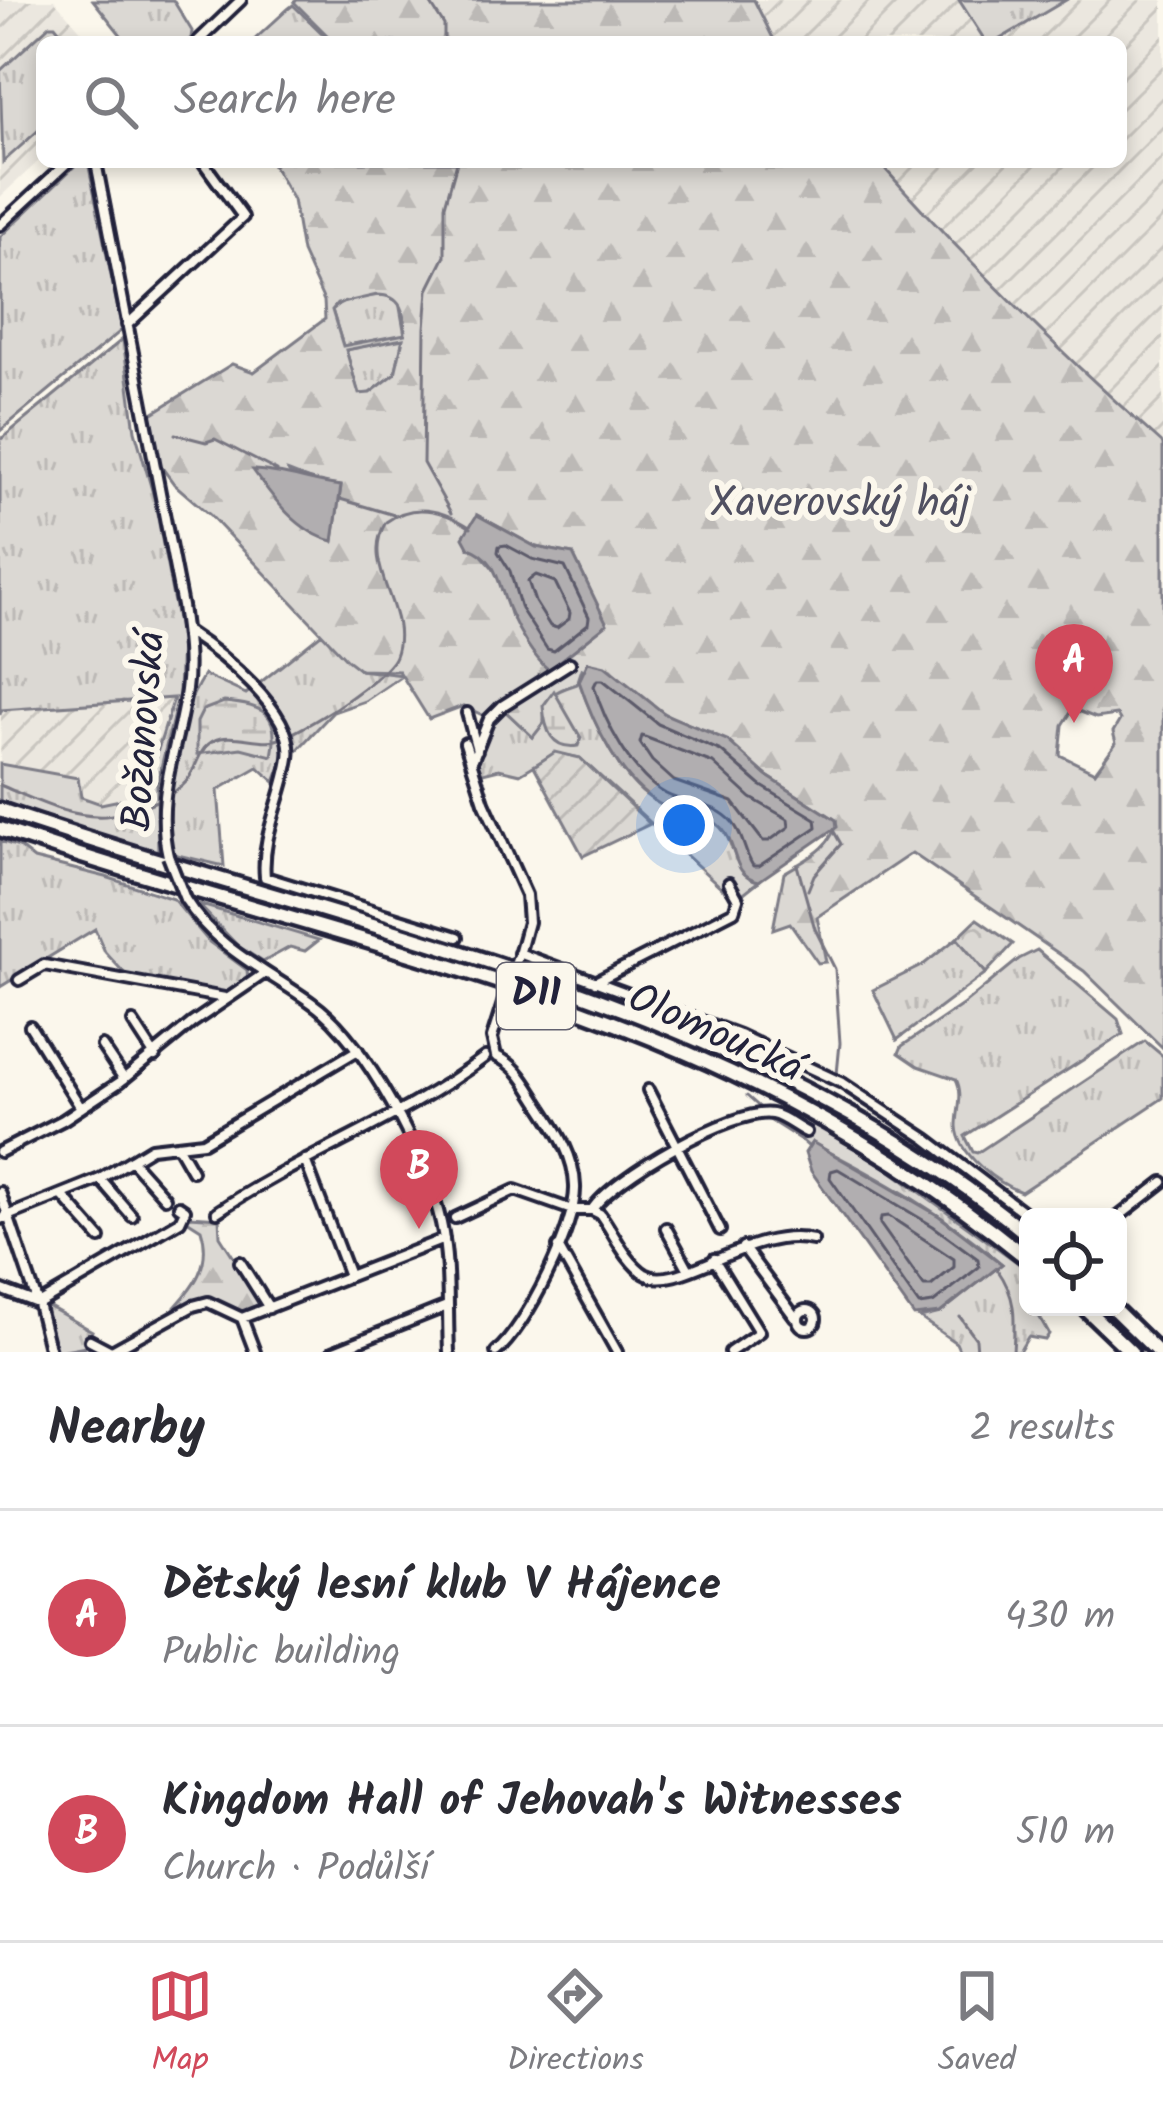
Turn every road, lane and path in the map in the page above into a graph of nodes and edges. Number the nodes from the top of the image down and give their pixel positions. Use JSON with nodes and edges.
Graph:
{"nodes":[{"id":1,"x":241,"y":0,"type":"edge"},
{"id":2,"x":203,"y":36,"type":"edge"},
{"id":3,"x":62,"y":168,"type":"edge"},
{"id":4,"x":97,"y":168,"type":"edge"},
{"id":5,"x":206,"y":168,"type":"edge"},
{"id":6,"x":0,"y":225,"type":"edge"},
{"id":7,"x":127,"y":325,"type":"junction"},
{"id":8,"x":185,"y":631,"type":"junction"},
{"id":9,"x":570,"y":663,"type":"dead end"},
{"id":10,"x":467,"y":713,"type":"dead end"},
{"id":11,"x":465,"y":743,"type":"dead end"},
{"id":12,"x":475,"y":756,"type":"junction"},
{"id":13,"x":0,"y":810,"type":"edge"},
{"id":14,"x":0,"y":830,"type":"edge"},
{"id":15,"x":729,"y":884,"type":"dead end"},
{"id":16,"x":458,"y":937,"type":"dead end"},
{"id":17,"x":519,"y":956,"type":"junction"},
{"id":18,"x":265,"y":973,"type":"junction"},
{"id":19,"x":19,"y":980,"type":"dead end"},
{"id":20,"x":595,"y":982,"type":"junction"},
{"id":21,"x":226,"y":998,"type":"junction"},
{"id":22,"x":134,"y":1022,"type":"dead end"},
{"id":23,"x":30,"y":1026,"type":"dead end"},
{"id":24,"x":102,"y":1046,"type":"dead end"},
{"id":25,"x":358,"y":1050,"type":"junction"},
{"id":26,"x":493,"y":1051,"type":"junction"},
{"id":27,"x":155,"y":1056,"type":"junction"},
{"id":28,"x":124,"y":1079,"type":"junction"},
{"id":29,"x":648,"y":1090,"type":"dead end"},
{"id":30,"x":81,"y":1108,"type":"junction"},
{"id":31,"x":396,"y":1114,"type":"junction"},
{"id":32,"x":806,"y":1132,"type":"dead end"},
{"id":33,"x":177,"y":1145,"type":"junction"},
{"id":34,"x":677,"y":1145,"type":"junction"},
{"id":35,"x":0,"y":1152,"type":"edge"},
{"id":36,"x":131,"y":1160,"type":"junction"},
{"id":37,"x":304,"y":1160,"type":"junction"},
{"id":38,"x":192,"y":1172,"type":"dead end"},
{"id":39,"x":100,"y":1179,"type":"junction"},
{"id":40,"x":1163,"y":1183,"type":"edge"},
{"id":41,"x":0,"y":1192,"type":"edge"},
{"id":42,"x":62,"y":1195,"type":"junction"},
{"id":43,"x":165,"y":1198,"type":"dead end"},
{"id":44,"x":179,"y":1206,"type":"dead end"},
{"id":45,"x":1019,"y":1209,"type":"edge"},
{"id":46,"x":572,"y":1210,"type":"junction"},
{"id":47,"x":592,"y":1210,"type":"junction"},
{"id":48,"x":1127,"y":1210,"type":"edge"},
{"id":49,"x":217,"y":1212,"type":"dead end"},
{"id":50,"x":132,"y":1216,"type":"dead end"},
{"id":51,"x":4,"y":1218,"type":"edge"},
{"id":52,"x":454,"y":1218,"type":"dead end"},
{"id":53,"x":666,"y":1228,"type":"dead end"},
{"id":54,"x":1019,"y":1228,"type":"edge"},
{"id":55,"x":720,"y":1230,"type":"dead end"},
{"id":56,"x":100,"y":1238,"type":"dead end"},
{"id":57,"x":444,"y":1239,"type":"junction"},
{"id":58,"x":812,"y":1240,"type":"dead end"},
{"id":59,"x":558,"y":1247,"type":"junction"},
{"id":60,"x":743,"y":1247,"type":"junction"},
{"id":61,"x":1019,"y":1251,"type":"edge"},
{"id":62,"x":714,"y":1259,"type":"junction"},
{"id":63,"x":240,"y":1262,"type":"dead end"},
{"id":64,"x":689,"y":1270,"type":"junction"},
{"id":65,"x":348,"y":1273,"type":"junction"},
{"id":66,"x":0,"y":1289,"type":"edge"},
{"id":67,"x":38,"y":1304,"type":"junction"},
{"id":68,"x":447,"y":1306,"type":"junction"},
{"id":69,"x":268,"y":1307,"type":"junction"},
{"id":70,"x":1093,"y":1316,"type":"edge"},
{"id":71,"x":1121,"y":1316,"type":"edge"},
{"id":72,"x":796,"y":1317,"type":"dead end"},
{"id":73,"x":242,"y":1318,"type":"junction"},
{"id":74,"x":90,"y":1340,"type":"dead end"},
{"id":75,"x":50,"y":1352,"type":"edge"},
{"id":76,"x":111,"y":1352,"type":"edge"},
{"id":77,"x":255,"y":1352,"type":"edge"},
{"id":78,"x":332,"y":1352,"type":"edge"},
{"id":79,"x":449,"y":1352,"type":"edge"},
{"id":80,"x":496,"y":1352,"type":"edge"},
{"id":81,"x":617,"y":1352,"type":"edge"},
{"id":82,"x":730,"y":1352,"type":"edge"},
{"id":83,"x":1131,"y":1352,"type":"edge"},
{"id":84,"x":1158,"y":1352,"type":"edge"}],
"edges":[{"from":1,"to":2,"type":"street"},
{"from":3,"to":6,"type":"street"},
{"from":4,"to":7,"type":"street","name":"Božanovská"},
{"from":5,"to":7,"type":"street"},
{"from":7,"to":8,"type":"street","name":"Božanovská"},
{"from":8,"to":16,"type":"street"},
{"from":8,"to":18,"type":"street","name":"Božanovská","bridge":true},
{"from":9,"to":12,"type":"street"},
{"from":10,"to":12,"type":"street"},
{"from":11,"to":12,"type":"street"},
{"from":12,"to":17,"type":"street"},
{"from":13,"to":54,"type":"highway","name":"Olomoucká","number":"D11"},
{"from":14,"to":61,"type":"highway","name":"Olomoucká","number":"D11"},
{"from":15,"to":20,"type":"street"},
{"from":17,"to":20,"type":"street"},
{"from":17,"to":26,"type":"street","bridge":true},
{"from":18,"to":21,"type":"street"},
{"from":18,"to":25,"type":"street","name":"Božanovská"},
{"from":19,"to":21,"type":"street"},
{"from":20,"to":45,"type":"street"},
{"from":21,"to":27,"type":"street"},
{"from":22,"to":27,"type":"street"},
{"from":23,"to":30,"type":"street"},
{"from":24,"to":28,"type":"street"},
{"from":25,"to":31,"type":"street","name":"Božanovská"},
{"from":25,"to":33,"type":"street"},
{"from":26,"to":31,"type":"street"},
{"from":26,"to":46,"type":"street"},
{"from":27,"to":28,"type":"street"},
{"from":28,"to":30,"type":"street"},
{"from":29,"to":34,"type":"street"},
{"from":30,"to":35,"type":"street"},
{"from":31,"to":37,"type":"street"},
{"from":31,"to":57,"type":"street","name":"Božanovská"},
{"from":32,"to":34,"type":"street"},
{"from":33,"to":36,"type":"street"},
{"from":33,"to":38,"type":"street"},
{"from":34,"to":47,"type":"street"},
{"from":34,"to":55,"type":"street"},
{"from":36,"to":39,"type":"street"},
{"from":36,"to":43,"type":"street"},
{"from":37,"to":49,"type":"street"},
{"from":37,"to":65,"type":"street"},
{"from":39,"to":42,"type":"street"},
{"from":39,"to":50,"type":"street"},
{"from":40,"to":48,"type":"street"},
{"from":41,"to":51,"type":"street"},
{"from":42,"to":51,"type":"street"},
{"from":42,"to":56,"type":"street"},
{"from":44,"to":67,"type":"street"},
{"from":46,"to":47,"type":"street"},
{"from":46,"to":52,"type":"street"},
{"from":46,"to":59,"type":"street"},
{"from":47,"to":64,"type":"street"},
{"from":51,"to":67,"type":"street"},
{"from":53,"to":64,"type":"street"},
{"from":57,"to":65,"type":"street"},
{"from":57,"to":68,"type":"street","name":"Božanovská"},
{"from":58,"to":60,"type":"street"},
{"from":59,"to":80,"type":"street"},
{"from":59,"to":81,"type":"street"},
{"from":60,"to":62,"type":"street"},
{"from":60,"to":72,"type":"street"},
{"from":62,"to":64,"type":"street"},
{"from":62,"to":82,"type":"street"},
{"from":63,"to":69,"type":"street"},
{"from":65,"to":69,"type":"street"},
{"from":66,"to":67,"type":"street"},
{"from":67,"to":75,"type":"street"},
{"from":68,"to":78,"type":"street"},
{"from":68,"to":79,"type":"street","name":"Božanovská"},
{"from":69,"to":73,"type":"street"},
{"from":70,"to":83,"type":"highway"},
{"from":71,"to":84,"type":"highway"},
{"from":73,"to":76,"type":"street"},
{"from":73,"to":77,"type":"street"},
{"from":74,"to":76,"type":"street"}]}
